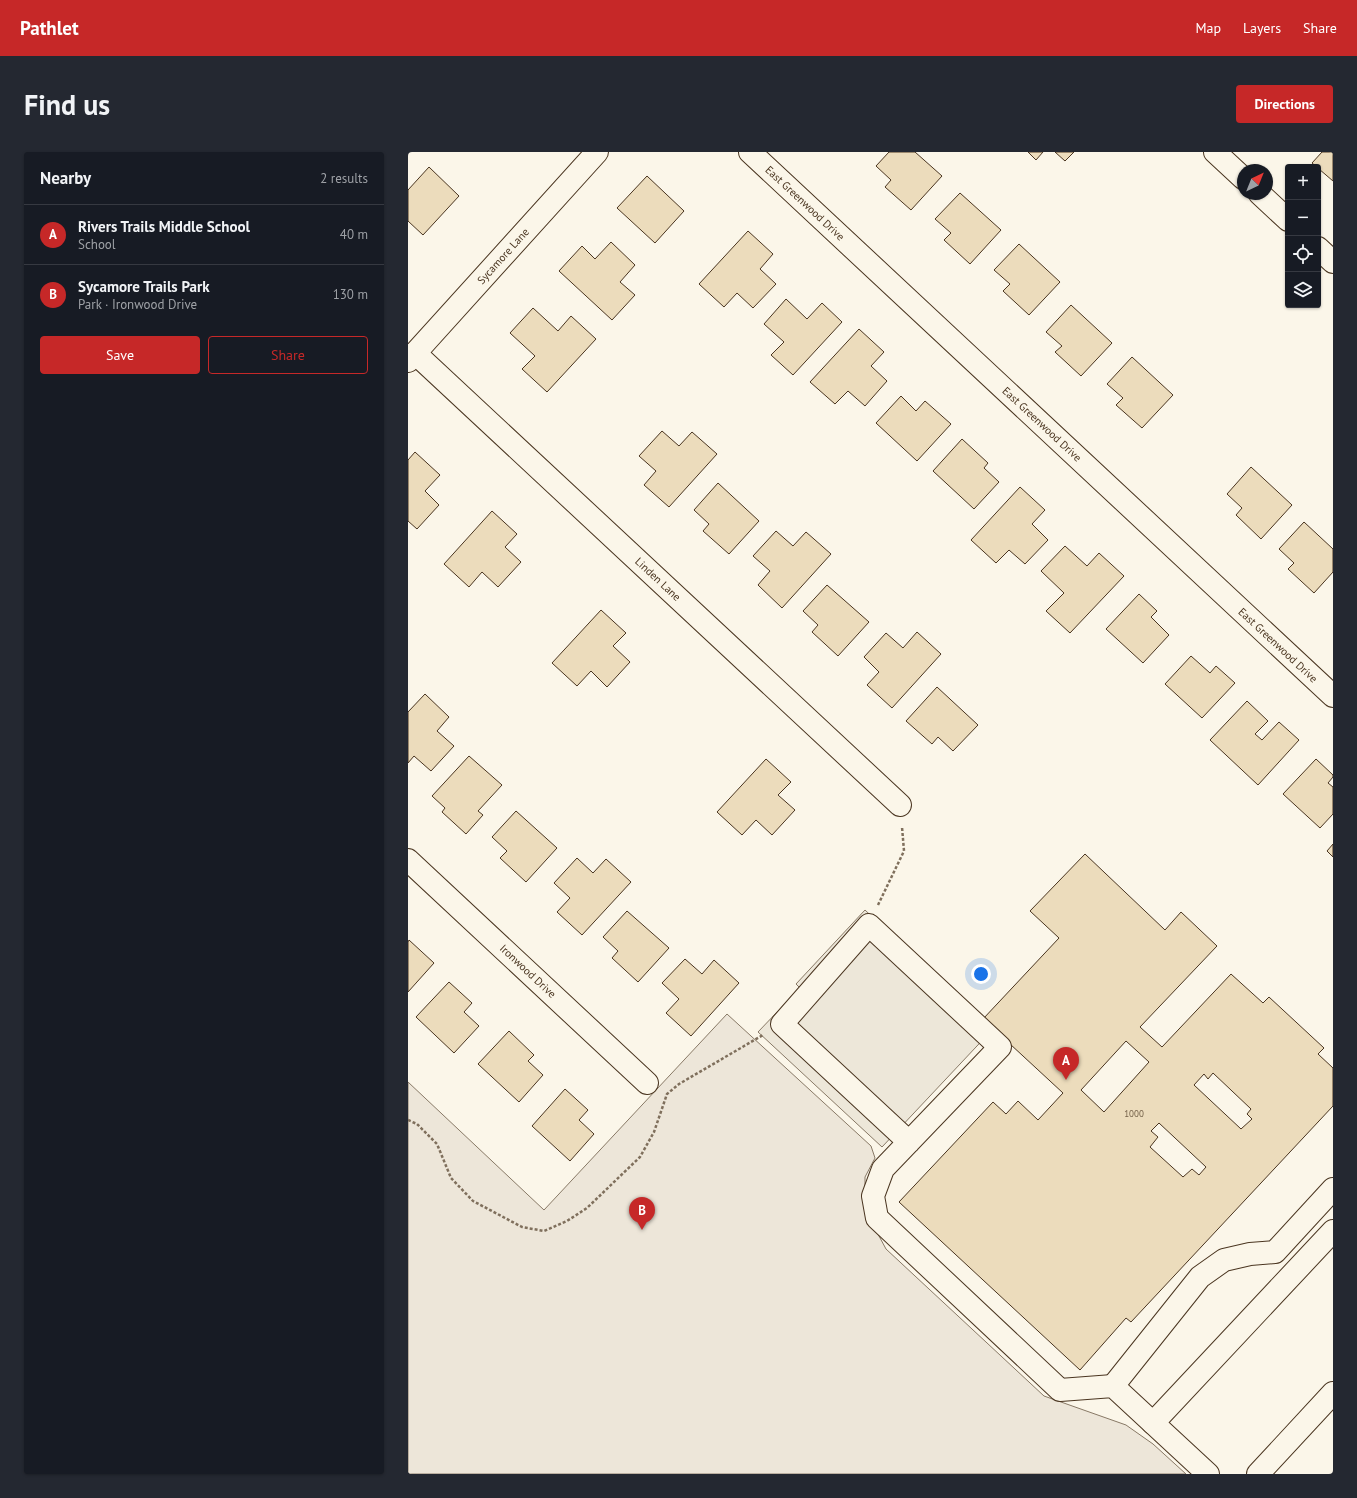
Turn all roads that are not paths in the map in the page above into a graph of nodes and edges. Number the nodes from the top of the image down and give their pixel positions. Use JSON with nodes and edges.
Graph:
{"nodes":[{"id":1,"x":597,"y":152,"type":"edge"},
{"id":2,"x":750,"y":152,"type":"edge"},
{"id":3,"x":1215,"y":152,"type":"edge"},
{"id":4,"x":1237,"y":172,"type":"edge"},
{"id":5,"x":1266,"y":200,"type":"edge"},
{"id":6,"x":1285,"y":217,"type":"edge"},
{"id":7,"x":1321,"y":251,"type":"edge"},
{"id":8,"x":1333,"y":262,"type":"edge"},
{"id":9,"x":412,"y":357,"type":"edge"},
{"id":10,"x":1333,"y":696,"type":"edge"},
{"id":11,"x":900,"y":805,"type":"road end"},
{"id":12,"x":408,"y":860,"type":"edge"},
{"id":13,"x":647,"y":1083,"type":"dead end"},
{"id":14,"x":909,"y":1142,"type":"junction"},
{"id":15,"x":1333,"y":1189,"type":"edge"},
{"id":16,"x":1333,"y":1231,"type":"edge"},
{"id":17,"x":1114,"y":1386,"type":"junction"},
{"id":18,"x":1333,"y":1393,"type":"edge"},
{"id":19,"x":1153,"y":1423,"type":"junction"},
{"id":20,"x":1208,"y":1474,"type":"edge"},
{"id":21,"x":1258,"y":1474,"type":"edge"}],
"edges":[{"from":1,"to":9,"type":"street","name":"Sycamore Lane"},
{"from":2,"to":10,"type":"street","name":"East Greenwood Drive"},
{"from":3,"to":4,"type":"street"},
{"from":5,"to":6,"type":"street"},
{"from":7,"to":8,"type":"street"},
{"from":9,"to":11,"type":"street","name":"Linden Lane"},
{"from":12,"to":13,"type":"street","name":"Ironwood Drive"},
{"from":14,"to":14,"type":"street"},
{"from":14,"to":17,"type":"street"},
{"from":15,"to":17,"type":"street"},
{"from":16,"to":19,"type":"street"},
{"from":17,"to":19,"type":"street"},
{"from":18,"to":21,"type":"street"},
{"from":19,"to":20,"type":"street"}]}
